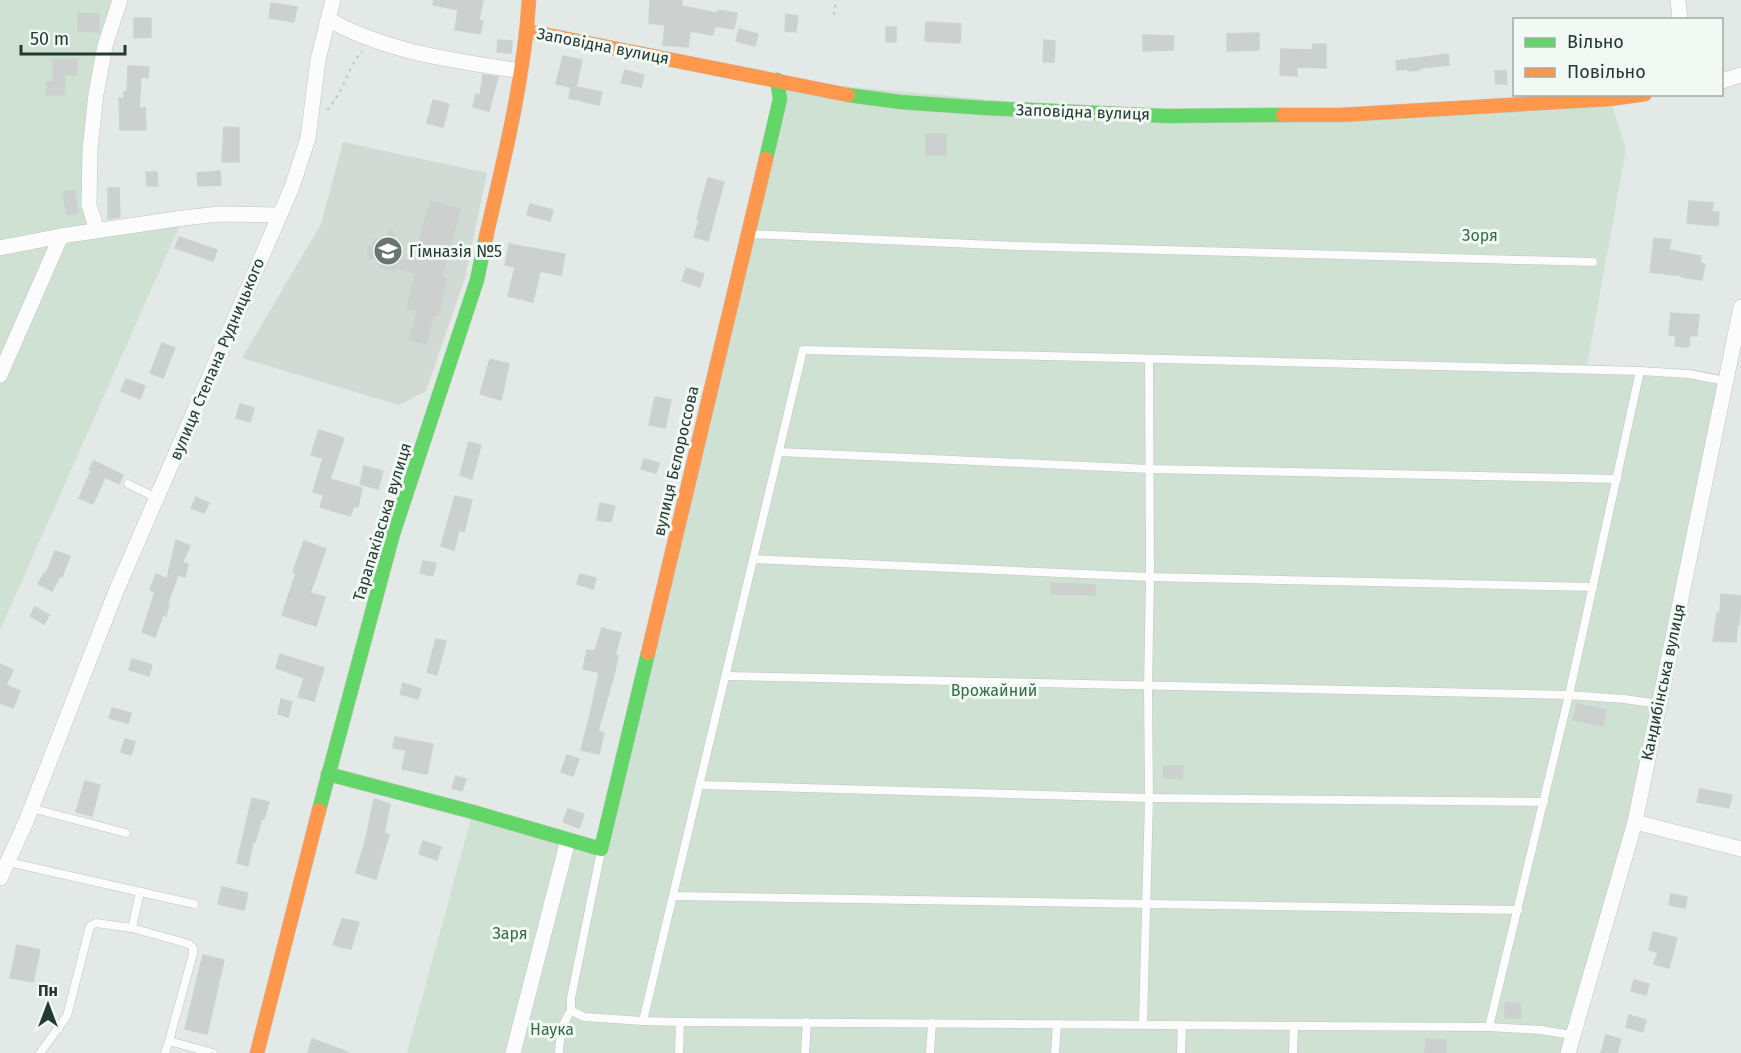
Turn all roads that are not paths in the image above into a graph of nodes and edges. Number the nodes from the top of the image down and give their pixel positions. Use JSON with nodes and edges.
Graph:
{"nodes":[{"id":1,"x":120,"y":0,"type":"edge"},
{"id":2,"x":333,"y":0,"type":"edge"},
{"id":3,"x":529,"y":0,"type":"edge"},
{"id":4,"x":1678,"y":0,"type":"edge"},
{"id":5,"x":1680,"y":18,"type":"edge"},
{"id":6,"x":328,"y":19,"type":"junction"},
{"id":7,"x":527,"y":31,"type":"junction"},
{"id":8,"x":521,"y":71,"type":"junction"},
{"id":9,"x":1741,"y":75,"type":"edge"},
{"id":10,"x":777,"y":81,"type":"junction"},
{"id":11,"x":1723,"y":81,"type":"edge"},
{"id":12,"x":1631,"y":96,"type":"edge"},
{"id":13,"x":279,"y":215,"type":"junction"},
{"id":14,"x":97,"y":230,"type":"junction"},
{"id":15,"x":747,"y":234,"type":"junction"},
{"id":16,"x":61,"y":236,"type":"junction"},
{"id":17,"x":0,"y":248,"type":"edge"},
{"id":18,"x":1593,"y":262,"type":"dead end"},
{"id":19,"x":1741,"y":307,"type":"edge"},
{"id":20,"x":1149,"y":359,"type":"junction"},
{"id":21,"x":1640,"y":371,"type":"junction"},
{"id":22,"x":0,"y":375,"type":"edge"},
{"id":23,"x":1725,"y":381,"type":"junction"},
{"id":24,"x":779,"y":452,"type":"junction"},
{"id":25,"x":1150,"y":468,"type":"junction"},
{"id":26,"x":1617,"y":479,"type":"junction"},
{"id":27,"x":128,"y":484,"type":"dead end"},
{"id":28,"x":157,"y":498,"type":"junction"},
{"id":29,"x":753,"y":559,"type":"junction"},
{"id":30,"x":1150,"y":577,"type":"junction"},
{"id":31,"x":1593,"y":587,"type":"junction"},
{"id":32,"x":726,"y":676,"type":"junction"},
{"id":33,"x":1148,"y":687,"type":"junction"},
{"id":34,"x":1569,"y":695,"type":"junction"},
{"id":35,"x":1659,"y":704,"type":"junction"},
{"id":36,"x":328,"y":774,"type":"junction"},
{"id":37,"x":700,"y":785,"type":"junction"},
{"id":38,"x":1149,"y":798,"type":"junction"},
{"id":39,"x":1544,"y":802,"type":"junction"},
{"id":40,"x":31,"y":808,"type":"junction"},
{"id":41,"x":1635,"y":822,"type":"junction"},
{"id":42,"x":126,"y":833,"type":"dead end"},
{"id":43,"x":568,"y":840,"type":"junction"},
{"id":44,"x":601,"y":849,"type":"junction"},
{"id":45,"x":1741,"y":849,"type":"edge"},
{"id":46,"x":8,"y":862,"type":"junction"},
{"id":47,"x":0,"y":878,"type":"edge"},
{"id":48,"x":140,"y":892,"type":"junction"},
{"id":49,"x":673,"y":896,"type":"junction"},
{"id":50,"x":194,"y":904,"type":"dead end"},
{"id":51,"x":1147,"y":904,"type":"junction"},
{"id":52,"x":1518,"y":910,"type":"junction"},
{"id":53,"x":132,"y":928,"type":"junction"},
{"id":54,"x":571,"y":1011,"type":"junction"},
{"id":55,"x":643,"y":1021,"type":"junction"},
{"id":56,"x":680,"y":1022,"type":"junction"},
{"id":57,"x":807,"y":1022,"type":"junction"},
{"id":58,"x":932,"y":1023,"type":"junction"},
{"id":59,"x":1057,"y":1024,"type":"junction"},
{"id":60,"x":1143,"y":1024,"type":"junction"},
{"id":61,"x":1182,"y":1025,"type":"junction"},
{"id":62,"x":1294,"y":1026,"type":"junction"},
{"id":63,"x":1489,"y":1027,"type":"junction"},
{"id":64,"x":1572,"y":1035,"type":"junction"},
{"id":65,"x":169,"y":1041,"type":"junction"},
{"id":66,"x":40,"y":1053,"type":"edge"},
{"id":67,"x":165,"y":1053,"type":"edge"},
{"id":68,"x":213,"y":1053,"type":"edge"},
{"id":69,"x":257,"y":1053,"type":"edge"},
{"id":70,"x":513,"y":1053,"type":"edge"},
{"id":71,"x":559,"y":1053,"type":"edge"},
{"id":72,"x":679,"y":1053,"type":"edge"},
{"id":73,"x":805,"y":1053,"type":"edge"},
{"id":74,"x":930,"y":1053,"type":"edge"},
{"id":75,"x":1055,"y":1053,"type":"edge"},
{"id":76,"x":1181,"y":1053,"type":"edge"},
{"id":77,"x":1293,"y":1053,"type":"edge"},
{"id":78,"x":1568,"y":1053,"type":"edge"}],
"edges":[{"from":1,"to":14,"type":"street"},
{"from":2,"to":6,"type":"street","name":"вулиця Степана Рудницького"},
{"from":3,"to":7,"type":"street","name":"Тарапаківська вулиця"},
{"from":4,"to":5,"type":"street"},
{"from":6,"to":8,"type":"street"},
{"from":6,"to":13,"type":"street","name":"вулиця Степана Рудницького"},
{"from":7,"to":8,"type":"street","name":"Тарапаківська вулиця"},
{"from":7,"to":10,"type":"street","name":"Заповідна вулиця"},
{"from":8,"to":36,"type":"street","name":"Тарапаківська вулиця"},
{"from":9,"to":11,"type":"street"},
{"from":10,"to":12,"type":"street","name":"Заповідна вулиця"},
{"from":10,"to":15,"type":"street","name":"вулиця Бєлороссова"},
{"from":13,"to":14,"type":"street"},
{"from":13,"to":28,"type":"street","name":"вулиця Степана Рудницького"},
{"from":14,"to":16,"type":"street"},
{"from":15,"to":18,"type":"lane"},
{"from":15,"to":44,"type":"street","name":"вулиця Бєлороссова"},
{"from":16,"to":17,"type":"street"},
{"from":16,"to":22,"type":"street"},
{"from":19,"to":23,"type":"street","name":"Кандибінська вулиця"},
{"from":20,"to":21,"type":"lane"},
{"from":20,"to":24,"type":"lane"},
{"from":20,"to":25,"type":"lane"},
{"from":21,"to":23,"type":"lane"},
{"from":21,"to":26,"type":"lane"},
{"from":23,"to":35,"type":"street","name":"Кандибінська вулиця"},
{"from":24,"to":25,"type":"lane"},
{"from":24,"to":29,"type":"lane"},
{"from":25,"to":26,"type":"lane"},
{"from":25,"to":30,"type":"lane"},
{"from":26,"to":31,"type":"lane"},
{"from":27,"to":28,"type":"lane"},
{"from":28,"to":40,"type":"street","name":"вулиця Степана Рудницького"},
{"from":29,"to":30,"type":"lane"},
{"from":29,"to":32,"type":"lane"},
{"from":30,"to":31,"type":"lane"},
{"from":30,"to":33,"type":"lane"},
{"from":31,"to":34,"type":"lane"},
{"from":32,"to":33,"type":"lane"},
{"from":32,"to":37,"type":"lane"},
{"from":33,"to":34,"type":"lane"},
{"from":33,"to":38,"type":"lane"},
{"from":34,"to":35,"type":"lane"},
{"from":34,"to":39,"type":"lane"},
{"from":35,"to":41,"type":"street","name":"Кандибінська вулиця"},
{"from":36,"to":43,"type":"street"},
{"from":36,"to":69,"type":"street","name":"Тарапаківська вулиця"},
{"from":37,"to":38,"type":"lane"},
{"from":37,"to":49,"type":"lane"},
{"from":38,"to":39,"type":"lane"},
{"from":38,"to":51,"type":"lane"},
{"from":39,"to":52,"type":"lane"},
{"from":40,"to":42,"type":"lane"},
{"from":40,"to":46,"type":"street","name":"вулиця Степана Рудницького"},
{"from":41,"to":45,"type":"street"},
{"from":41,"to":64,"type":"street","name":"Кандибінська вулиця"},
{"from":43,"to":44,"type":"street"},
{"from":43,"to":70,"type":"street"},
{"from":44,"to":54,"type":"lane"},
{"from":46,"to":47,"type":"street","name":"вулиця Степана Рудницького"},
{"from":46,"to":48,"type":"lane"},
{"from":48,"to":50,"type":"lane"},
{"from":48,"to":53,"type":"lane"},
{"from":49,"to":51,"type":"lane"},
{"from":49,"to":55,"type":"lane"},
{"from":51,"to":52,"type":"lane"},
{"from":51,"to":60,"type":"lane"},
{"from":52,"to":63,"type":"lane"},
{"from":53,"to":65,"type":"lane"},
{"from":53,"to":66,"type":"lane"},
{"from":54,"to":55,"type":"lane"},
{"from":54,"to":71,"type":"lane"},
{"from":55,"to":56,"type":"lane"},
{"from":56,"to":57,"type":"lane"},
{"from":56,"to":72,"type":"lane"},
{"from":57,"to":58,"type":"lane"},
{"from":57,"to":73,"type":"lane"},
{"from":58,"to":59,"type":"lane"},
{"from":58,"to":74,"type":"lane"},
{"from":59,"to":60,"type":"lane"},
{"from":59,"to":75,"type":"lane"},
{"from":60,"to":61,"type":"lane"},
{"from":61,"to":62,"type":"lane"},
{"from":61,"to":76,"type":"lane"},
{"from":62,"to":63,"type":"lane"},
{"from":62,"to":77,"type":"lane"},
{"from":63,"to":64,"type":"lane"},
{"from":64,"to":78,"type":"street","name":"Кандибінська вулиця"},
{"from":65,"to":67,"type":"lane"},
{"from":65,"to":68,"type":"lane"}]}
